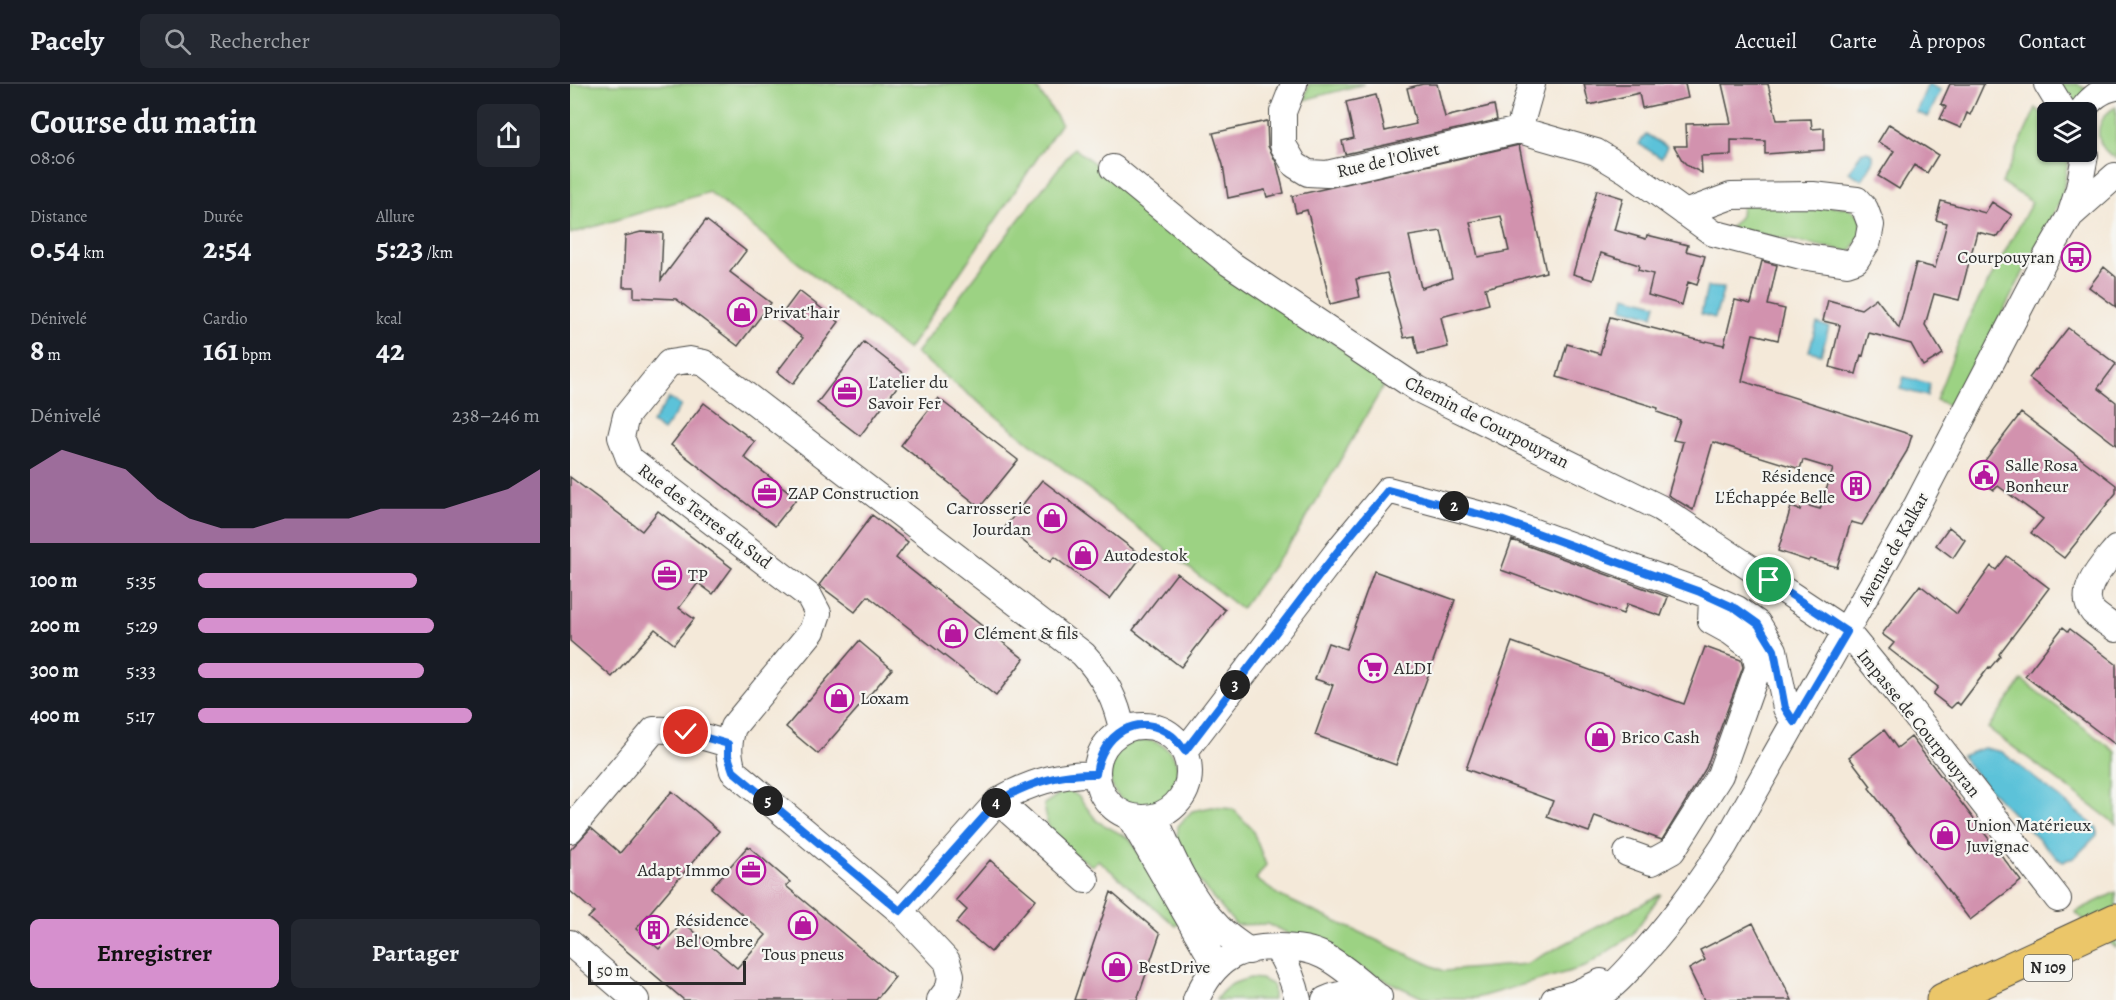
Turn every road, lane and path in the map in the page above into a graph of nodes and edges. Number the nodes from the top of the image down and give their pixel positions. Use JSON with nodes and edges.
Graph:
{"nodes":[{"id":1,"x":1294,"y":84,"type":"edge"},
{"id":2,"x":1532,"y":84,"type":"edge"},
{"id":3,"x":2048,"y":84,"type":"edge"},
{"id":4,"x":2103,"y":87,"type":"edge"},
{"id":5,"x":2058,"y":102,"type":"edge"},
{"id":6,"x":2088,"y":102,"type":"edge"},
{"id":7,"x":1520,"y":130,"type":"junction"},
{"id":8,"x":2083,"y":162,"type":"edge"},
{"id":9,"x":2090,"y":162,"type":"edge"},
{"id":10,"x":1113,"y":168,"type":"dead end"},
{"id":11,"x":2116,"y":176,"type":"edge"},
{"id":12,"x":1686,"y":213,"type":"junction"},
{"id":13,"x":2070,"y":216,"type":"junction"},
{"id":14,"x":2116,"y":549,"type":"edge"},
{"id":15,"x":1712,"y":597,"type":"junction"},
{"id":16,"x":2116,"y":629,"type":"edge"},
{"id":17,"x":1847,"y":632,"type":"junction"},
{"id":18,"x":1794,"y":722,"type":"junction"},
{"id":19,"x":1122,"y":730,"type":"junction"},
{"id":20,"x":728,"y":744,"type":"junction"},
{"id":21,"x":1185,"y":751,"type":"junction"},
{"id":22,"x":1096,"y":774,"type":"junction"},
{"id":23,"x":998,"y":801,"type":"junction"},
{"id":24,"x":1130,"y":817,"type":"junction"},
{"id":25,"x":1155,"y":818,"type":"junction"},
{"id":26,"x":570,"y":830,"type":"edge"},
{"id":27,"x":1627,"y":853,"type":"dead end"},
{"id":28,"x":1086,"y":880,"type":"dead end"},
{"id":29,"x":2058,"y":899,"type":"dead end"},
{"id":30,"x":900,"y":911,"type":"junction"},
{"id":31,"x":2116,"y":920,"type":"edge"},
{"id":32,"x":2116,"y":936,"type":"edge"},
{"id":33,"x":570,"y":944,"type":"edge"},
{"id":34,"x":1277,"y":948,"type":"junction"},
{"id":35,"x":1249,"y":951,"type":"junction"},
{"id":36,"x":1637,"y":960,"type":"junction"},
{"id":37,"x":1217,"y":967,"type":"junction"},
{"id":38,"x":1382,"y":998,"type":"edge"},
{"id":39,"x":636,"y":1000,"type":"edge"},
{"id":40,"x":940,"y":1000,"type":"edge"},
{"id":41,"x":1196,"y":1000,"type":"edge"},
{"id":42,"x":1298,"y":1000,"type":"edge"},
{"id":43,"x":1325,"y":1000,"type":"edge"},
{"id":44,"x":1554,"y":1000,"type":"edge"},
{"id":45,"x":1587,"y":1000,"type":"edge"},
{"id":46,"x":1943,"y":1000,"type":"edge"},
{"id":47,"x":1980,"y":1000,"type":"edge"}],
"edges":[{"from":1,"to":7,"type":"street","name":"Rue de l'Olivet"},
{"from":2,"to":7,"type":"street"},
{"from":3,"to":5,"type":"street"},
{"from":4,"to":6,"type":"street"},
{"from":7,"to":12,"type":"street"},
{"from":8,"to":13,"type":"street","name":"Avenue de Kalkar"},
{"from":9,"to":11,"type":"street"},
{"from":10,"to":17,"type":"street","name":"Chemin de Courpouyran"},
{"from":11,"to":13,"type":"street","name":"Avenue de Kalkar"},
{"from":12,"to":12,"type":"street"},
{"from":13,"to":17,"type":"street","name":"Avenue de Kalkar"},
{"from":14,"to":16,"type":"street"},
{"from":15,"to":18,"type":"street"},
{"from":15,"to":21,"type":"street"},
{"from":15,"to":27,"type":"street"},
{"from":17,"to":18,"type":"street","name":"Avenue de Kalkar"},
{"from":17,"to":29,"type":"street","name":"Impasse de Courpouyran"},
{"from":18,"to":36,"type":"street","name":"Avenue de Kalkar"},
{"from":19,"to":20,"type":"street","name":"Rue des Terres du Sud"},
{"from":19,"to":21,"type":"street"},
{"from":19,"to":22,"type":"street"},
{"from":20,"to":26,"type":"street"},
{"from":20,"to":30,"type":"street"},
{"from":21,"to":25,"type":"street"},
{"from":22,"to":23,"type":"street"},
{"from":22,"to":24,"type":"street"},
{"from":23,"to":28,"type":"street"},
{"from":23,"to":30,"type":"street"},
{"from":24,"to":25,"type":"street"},
{"from":24,"to":37,"type":"street"},
{"from":25,"to":35,"type":"street"},
{"from":30,"to":40,"type":"street"},
{"from":31,"to":46,"type":"highway"},
{"from":32,"to":47,"type":"highway","number":"N 109"},
{"from":33,"to":39,"type":"street"},
{"from":34,"to":35,"type":"street"},
{"from":34,"to":38,"type":"street"},
{"from":34,"to":42,"type":"street"},
{"from":35,"to":37,"type":"street"},
{"from":36,"to":44,"type":"street","name":"Avenue de Kalkar"},
{"from":36,"to":45,"type":"street","name":"Avenue de Kalkar"},
{"from":37,"to":41,"type":"street"},
{"from":38,"to":43,"type":"street"}]}
